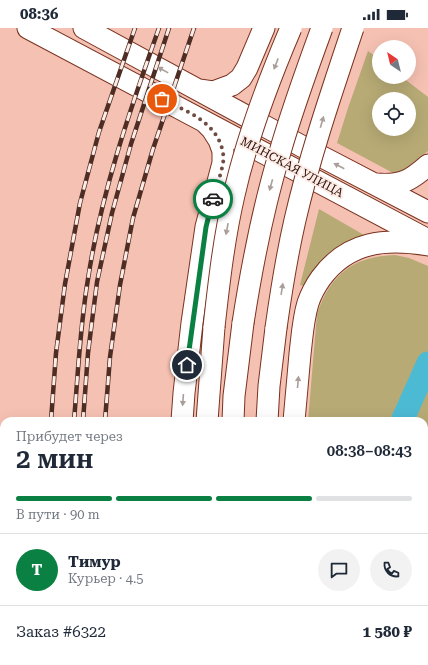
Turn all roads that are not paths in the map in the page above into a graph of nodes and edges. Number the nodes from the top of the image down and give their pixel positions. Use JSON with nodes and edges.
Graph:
{"nodes":[{"id":1,"x":28,"y":28,"type":"edge"},
{"id":2,"x":84,"y":28,"type":"edge"},
{"id":3,"x":264,"y":28,"type":"edge"},
{"id":4,"x":291,"y":28,"type":"edge"},
{"id":5,"x":322,"y":28,"type":"edge"},
{"id":6,"x":353,"y":28,"type":"edge"},
{"id":7,"x":198,"y":89,"type":"junction"},
{"id":8,"x":202,"y":120,"type":"junction"},
{"id":9,"x":428,"y":164,"type":"edge"},
{"id":10,"x":373,"y":184,"type":"junction"},
{"id":11,"x":428,"y":212,"type":"edge"},
{"id":12,"x":428,"y":240,"type":"edge"},
{"id":13,"x":428,"y":245,"type":"edge"},
{"id":14,"x":182,"y":417,"type":"edge"},
{"id":15,"x":207,"y":417,"type":"edge"},
{"id":16,"x":233,"y":417,"type":"edge"},
{"id":17,"x":267,"y":417,"type":"edge"},
{"id":18,"x":294,"y":417,"type":"edge"}],
"edges":[{"from":1,"to":8,"type":"main road","name":"МИНСКАЯ УЛИЦА"},
{"from":7,"to":2,"type":"main road","name":"МИНСКАЯ УЛИЦА","one_way":true},
{"from":3,"to":7,"type":"main road"},
{"from":4,"to":15,"type":"main road","one_way":true,"bridge":true},
{"from":5,"to":16,"type":"main road","one_way":true,"bridge":true},
{"from":17,"to":6,"type":"main road","one_way":true,"bridge":true},
{"from":10,"to":7,"type":"main road","name":"МИНСКАЯ УЛИЦА","one_way":true},
{"from":8,"to":12,"type":"main road","name":"МИНСКАЯ УЛИЦА"},
{"from":8,"to":14,"type":"main road","one_way":true},
{"from":9,"to":10,"type":"main road"},
{"from":10,"to":11,"type":"main road","name":"МИНСКАЯ УЛИЦА"},
{"from":18,"to":13,"type":"main road","one_way":true}]}
